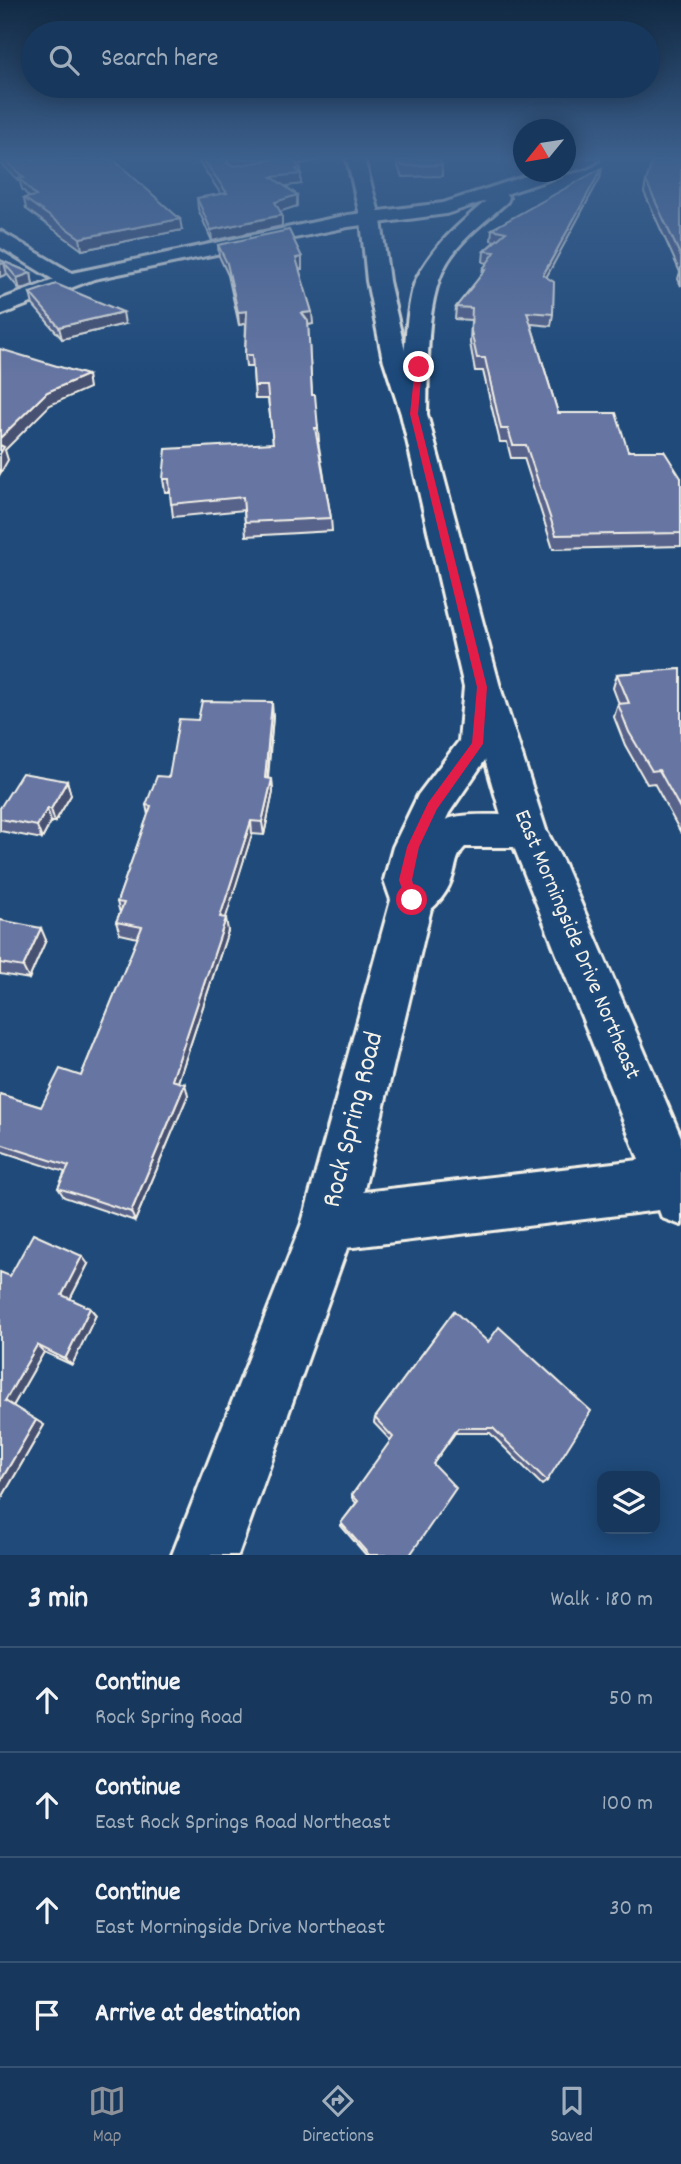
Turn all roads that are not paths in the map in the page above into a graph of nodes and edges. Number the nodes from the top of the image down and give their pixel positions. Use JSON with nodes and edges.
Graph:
{"nodes":[{"id":1,"x":296,"y":232,"type":"edge"},
{"id":2,"x":373,"y":232,"type":"edge"},
{"id":3,"x":463,"y":232,"type":"edge"},
{"id":4,"x":0,"y":237,"type":"edge"},
{"id":5,"x":70,"y":280,"type":"junction"},
{"id":6,"x":0,"y":308,"type":"edge"},
{"id":7,"x":414,"y":414,"type":"junction"},
{"id":8,"x":482,"y":687,"type":"junction"},
{"id":9,"x":526,"y":831,"type":"junction"},
{"id":10,"x":412,"y":900,"type":"junction"},
{"id":11,"x":678,"y":1190,"type":"edge"},
{"id":12,"x":329,"y":1223,"type":"junction"},
{"id":13,"x":205,"y":1555,"type":"edge"}],
"edges":[{"from":1,"to":5,"type":"street"},
{"from":2,"to":7,"type":"street"},
{"from":3,"to":7,"type":"street"},
{"from":4,"to":5,"type":"street"},
{"from":5,"to":6,"type":"street"},
{"from":7,"to":8,"type":"street","name":"East Morningside Drive Northeast"},
{"from":8,"to":9,"type":"street","name":"East Morningside Drive Northeast"},
{"from":8,"to":10,"type":"street","name":"Rock Spring Road"},
{"from":9,"to":10,"type":"street"},
{"from":9,"to":11,"type":"street","name":"East Morningside Drive Northeast"},
{"from":10,"to":12,"type":"street","name":"Rock Spring Road"},
{"from":11,"to":12,"type":"street"},
{"from":12,"to":13,"type":"street","name":"Rock Spring Road"}]}
